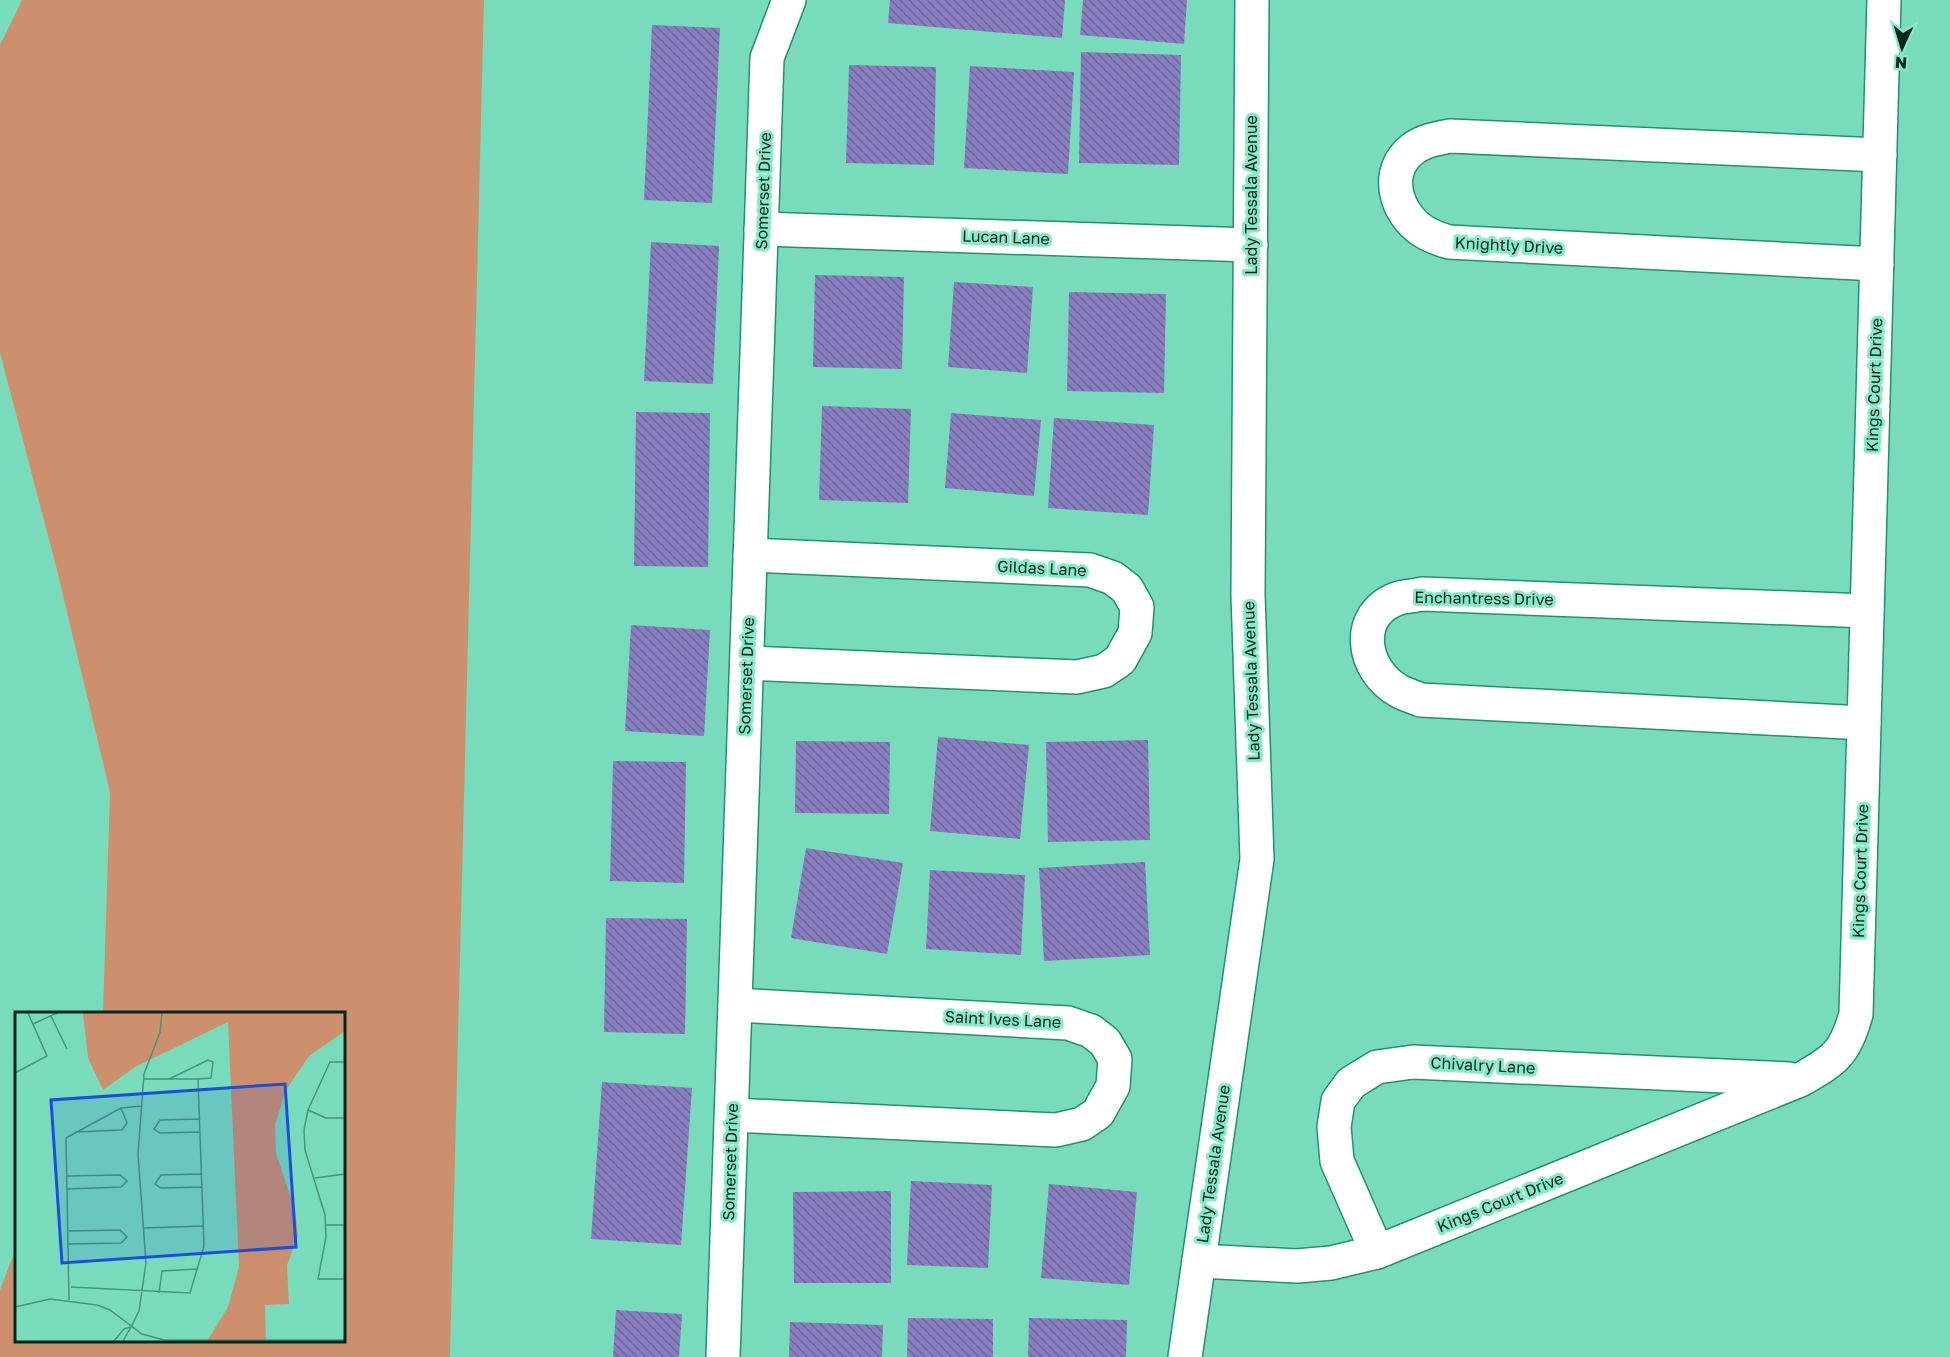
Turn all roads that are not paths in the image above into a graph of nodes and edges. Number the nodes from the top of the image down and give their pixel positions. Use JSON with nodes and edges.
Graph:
{"nodes":[{"id":1,"x":789,"y":0,"type":"edge"},
{"id":2,"x":1252,"y":0,"type":"edge"},
{"id":3,"x":1884,"y":0,"type":"edge"},
{"id":4,"x":1880,"y":155,"type":"junction"},
{"id":5,"x":761,"y":229,"type":"junction"},
{"id":6,"x":1251,"y":245,"type":"junction"},
{"id":7,"x":1877,"y":264,"type":"junction"},
{"id":8,"x":750,"y":555,"type":"junction"},
{"id":9,"x":1867,"y":611,"type":"junction"},
{"id":10,"x":747,"y":663,"type":"junction"},
{"id":11,"x":1864,"y":723,"type":"junction"},
{"id":12,"x":735,"y":1005,"type":"junction"},
{"id":13,"x":1800,"y":1080,"type":"junction"},
{"id":14,"x":732,"y":1115,"type":"junction"},
{"id":15,"x":1377,"y":1252,"type":"junction"},
{"id":16,"x":1199,"y":1261,"type":"junction"},
{"id":17,"x":723,"y":1357,"type":"edge"},
{"id":18,"x":1185,"y":1357,"type":"edge"}],
"edges":[{"from":1,"to":5,"type":"street","name":"Somerset Drive"},
{"from":2,"to":6,"type":"street","name":"Lady Tessala Avenue"},
{"from":3,"to":4,"type":"street","name":"Kings Court Drive"},
{"from":4,"to":7,"type":"street","name":"Kings Court Drive"},
{"from":4,"to":7,"type":"street","name":"Knightly Drive"},
{"from":5,"to":6,"type":"street","name":"Lucan Lane"},
{"from":5,"to":8,"type":"street","name":"Somerset Drive"},
{"from":6,"to":16,"type":"street","name":"Lady Tessala Avenue"},
{"from":7,"to":9,"type":"street","name":"Kings Court Drive"},
{"from":8,"to":10,"type":"street","name":"Somerset Drive"},
{"from":8,"to":10,"type":"street","name":"Gildas Lane"},
{"from":9,"to":11,"type":"street","name":"Kings Court Drive"},
{"from":9,"to":11,"type":"street","name":"Enchantress Drive"},
{"from":10,"to":12,"type":"street","name":"Somerset Drive"},
{"from":11,"to":13,"type":"street","name":"Kings Court Drive"},
{"from":12,"to":14,"type":"street","name":"Somerset Drive"},
{"from":12,"to":14,"type":"street","name":"Saint Ives Lane"},
{"from":13,"to":15,"type":"street","name":"Kings Court Drive"},
{"from":13,"to":15,"type":"street","name":"Chivalry Lane"},
{"from":14,"to":17,"type":"street","name":"Somerset Drive"},
{"from":15,"to":16,"type":"street","name":"Kings Court Drive"},
{"from":16,"to":18,"type":"street","name":"Lady Tessala Avenue"}]}
